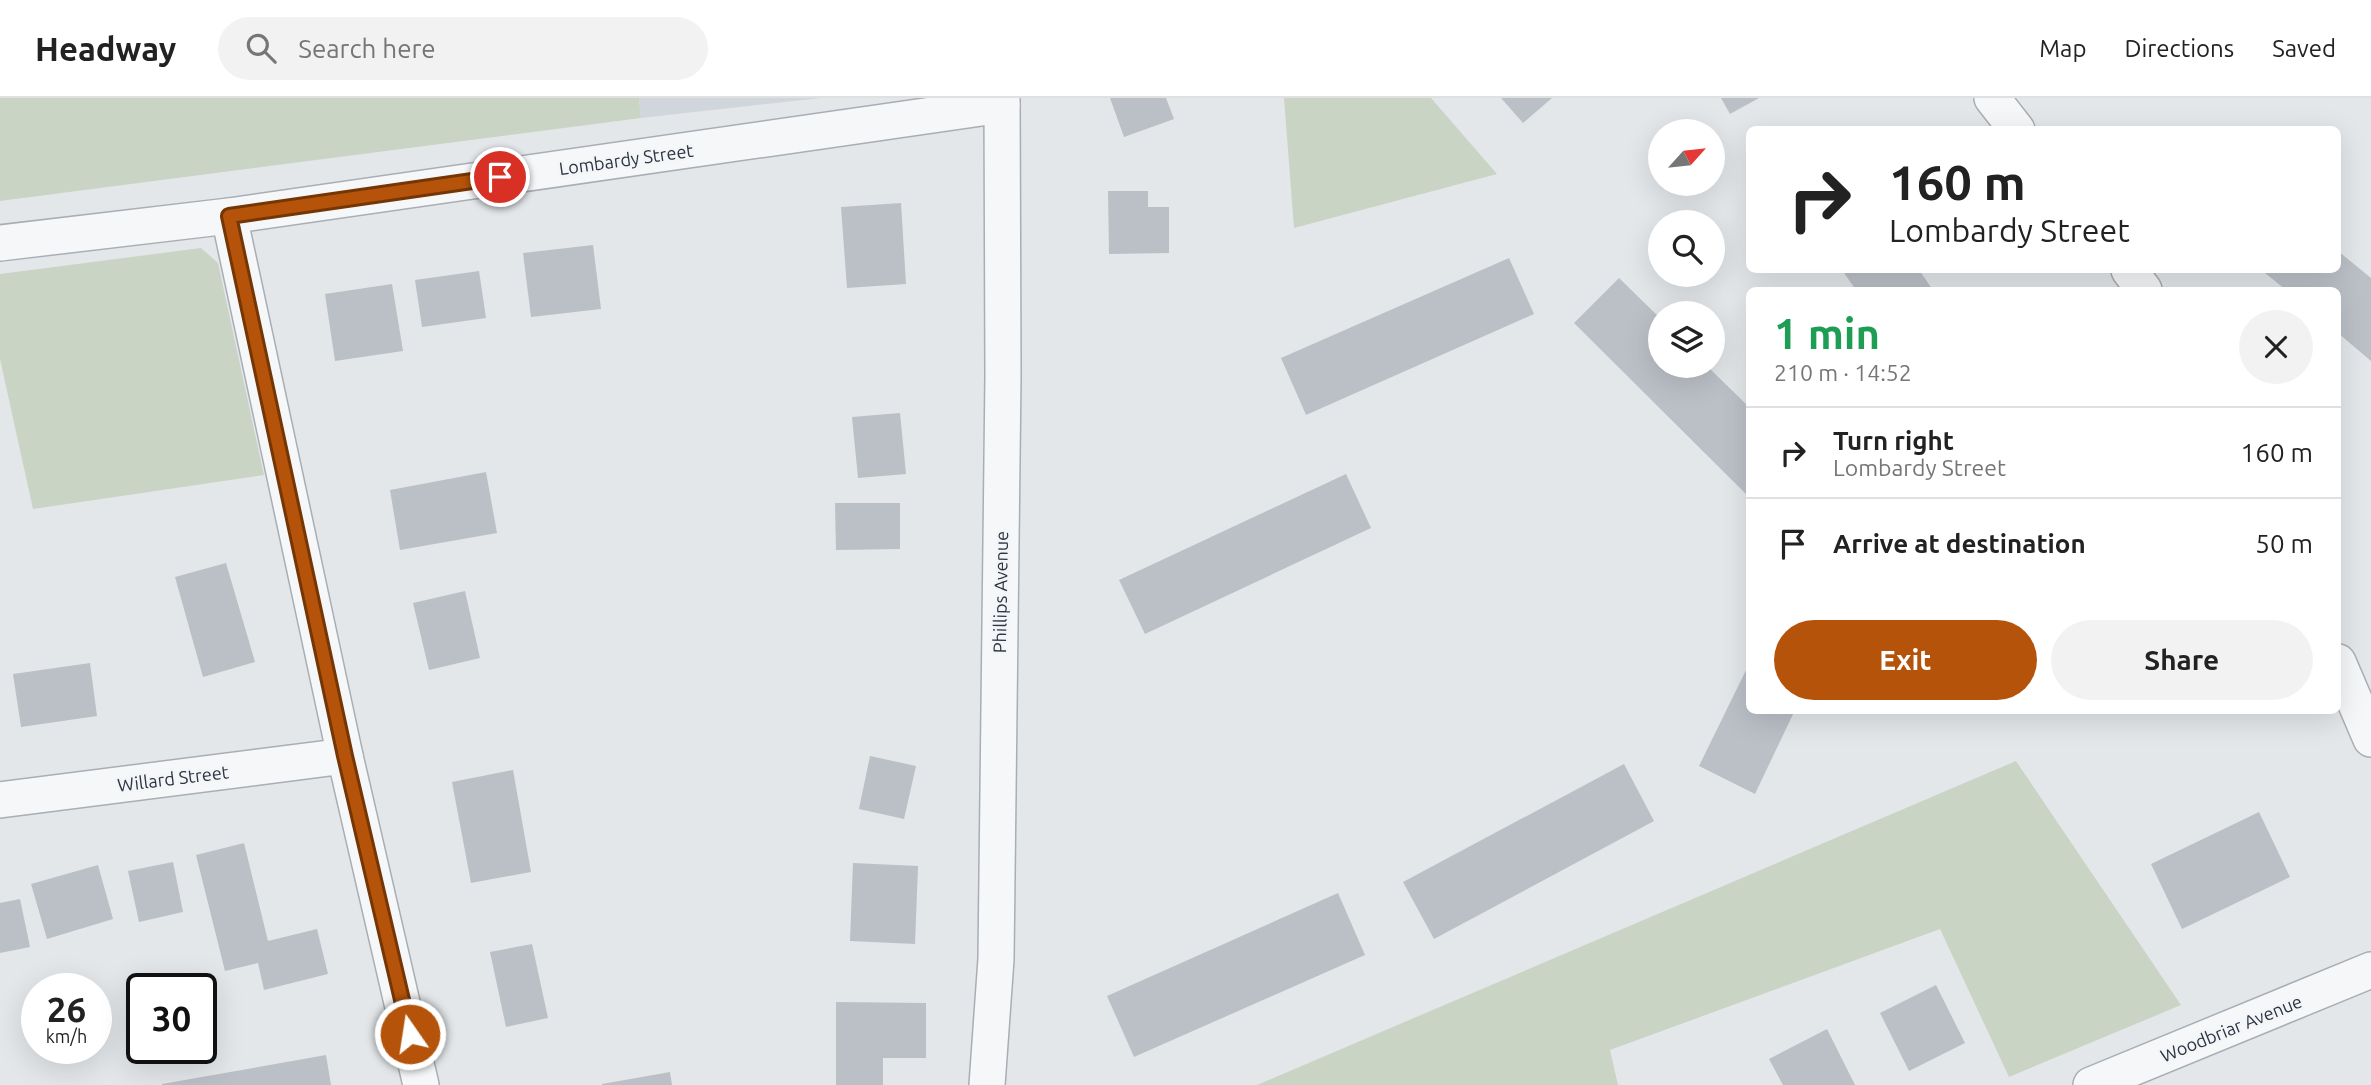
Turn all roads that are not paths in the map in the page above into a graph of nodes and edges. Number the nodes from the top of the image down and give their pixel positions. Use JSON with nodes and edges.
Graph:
{"nodes":[{"id":1,"x":1992,"y":98,"type":"edge"},
{"id":2,"x":1002,"y":102,"type":"edge"},
{"id":3,"x":2014,"y":126,"type":"edge"},
{"id":4,"x":229,"y":216,"type":"junction"},
{"id":5,"x":0,"y":243,"type":"edge"},
{"id":6,"x":2341,"y":669,"type":"edge"},
{"id":7,"x":2371,"y":739,"type":"edge"},
{"id":8,"x":345,"y":756,"type":"junction"},
{"id":9,"x":0,"y":800,"type":"edge"},
{"id":10,"x":2371,"y":970,"type":"edge"},
{"id":11,"x":421,"y":1085,"type":"edge"},
{"id":12,"x":987,"y":1085,"type":"edge"},
{"id":13,"x":2091,"y":1085,"type":"edge"}],
"edges":[{"from":1,"to":3,"type":"street"},
{"from":2,"to":4,"type":"street","name":"Lombardy Street"},
{"from":2,"to":12,"type":"street","name":"Phillips Avenue"},
{"from":4,"to":5,"type":"street","name":"Lombardy Street"},
{"from":4,"to":8,"type":"street"},
{"from":6,"to":7,"type":"street"},
{"from":8,"to":9,"type":"street","name":"Willard Street"},
{"from":8,"to":11,"type":"street"},
{"from":10,"to":13,"type":"street","name":"Woodbriar Avenue"}]}
